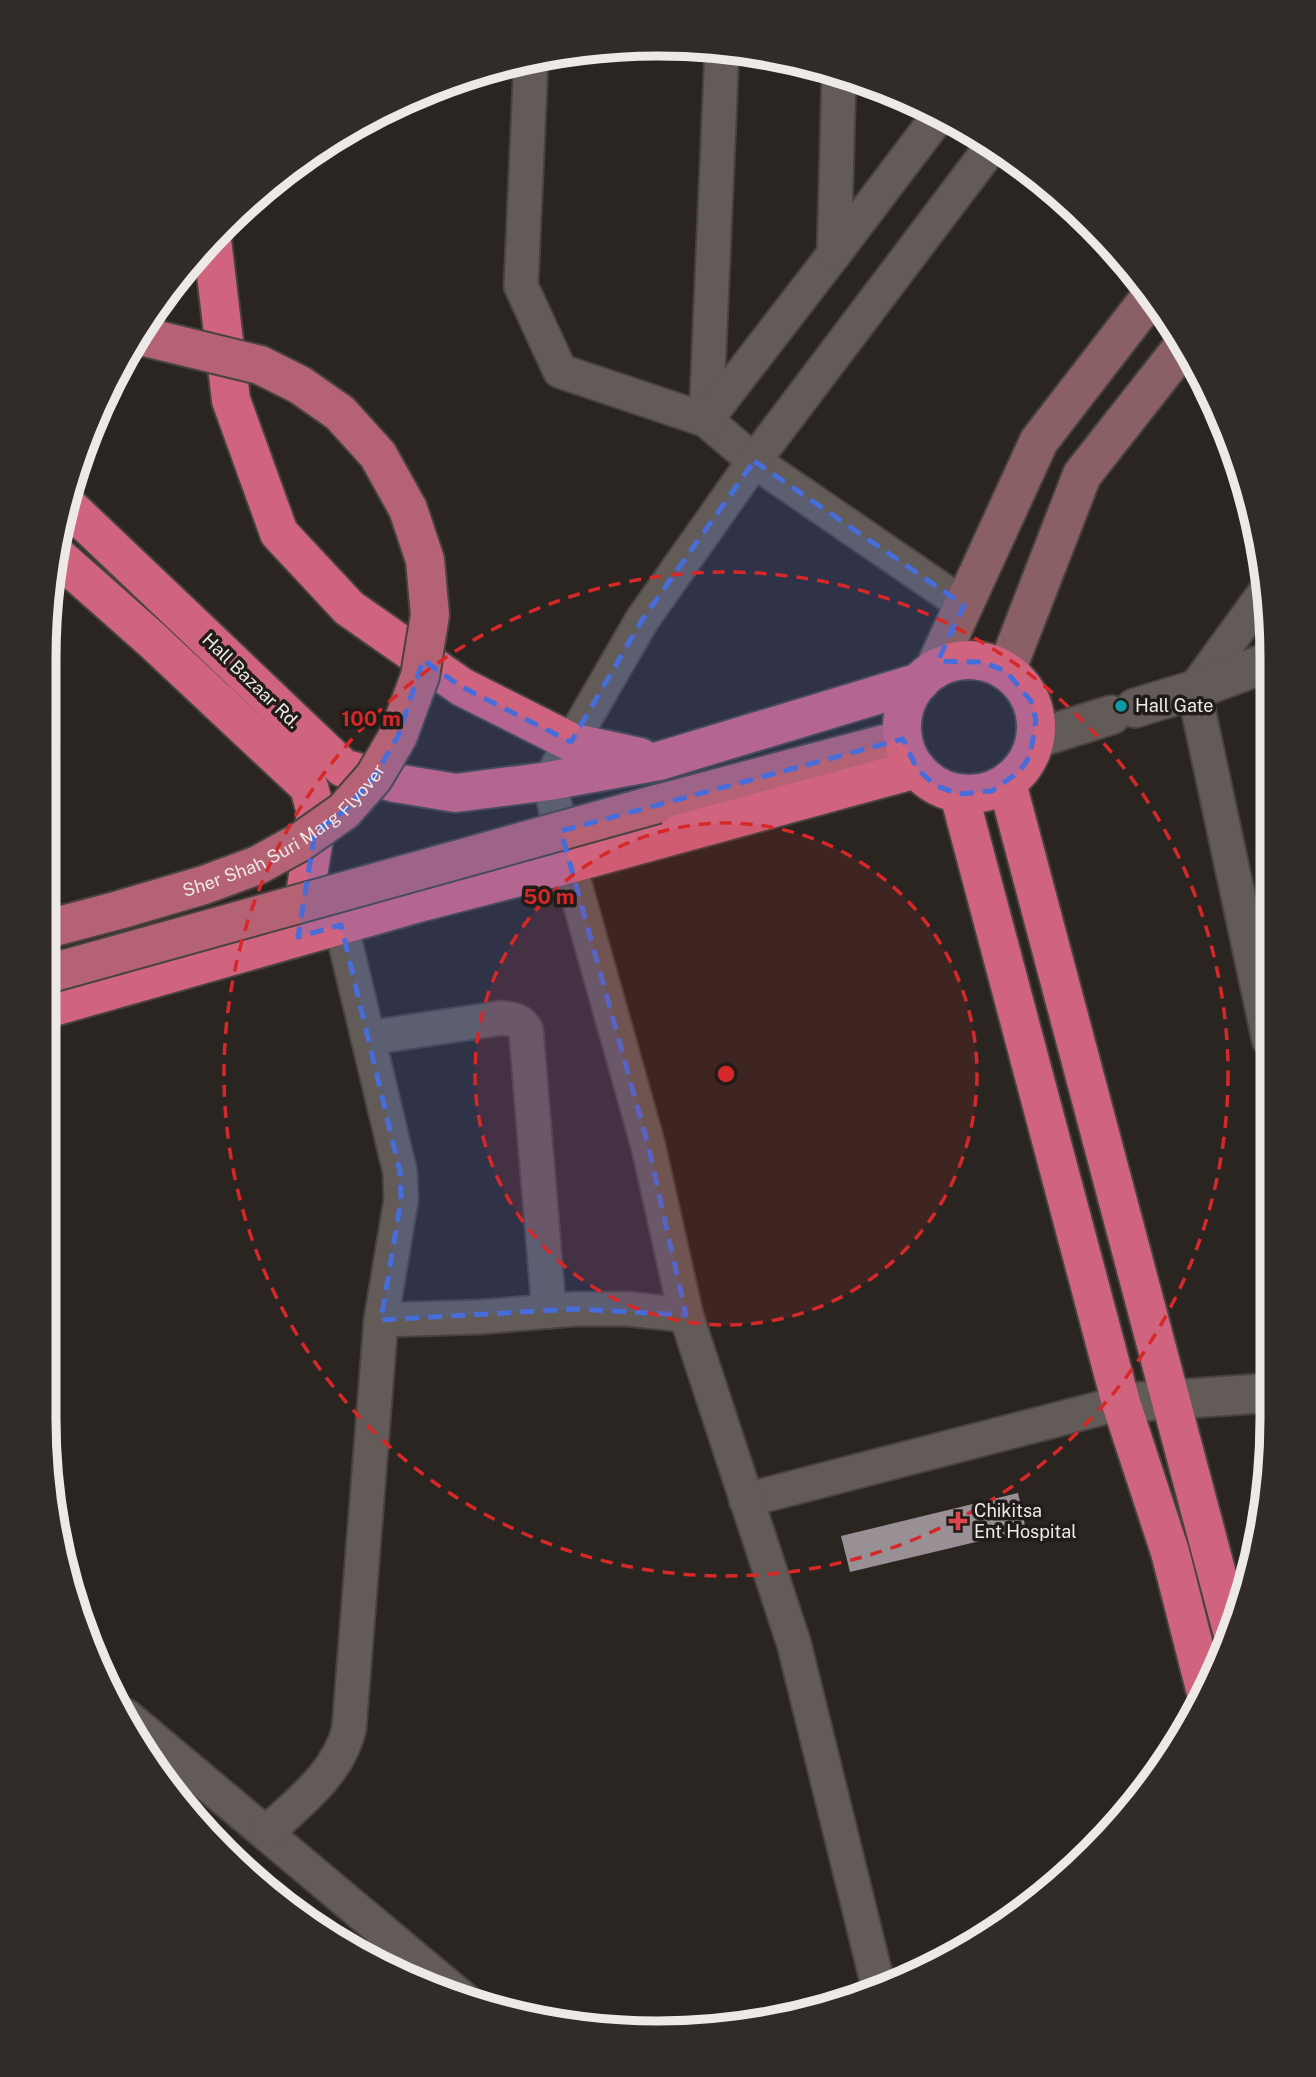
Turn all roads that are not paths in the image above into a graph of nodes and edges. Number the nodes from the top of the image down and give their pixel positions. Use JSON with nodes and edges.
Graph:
{"nodes":[{"id":1,"x":722,"y":59,"type":"edge"},
{"id":2,"x":531,"y":70,"type":"edge"},
{"id":3,"x":839,"y":84,"type":"edge"},
{"id":4,"x":933,"y":123,"type":"edge"},
{"id":5,"x":986,"y":154,"type":"edge"},
{"id":6,"x":213,"y":252,"type":"edge"},
{"id":7,"x":834,"y":254,"type":"junction"},
{"id":8,"x":1145,"y":304,"type":"edge"},
{"id":9,"x":149,"y":338,"type":"edge"},
{"id":10,"x":1177,"y":354,"type":"edge"},
{"id":11,"x":706,"y":420,"type":"junction"},
{"id":12,"x":754,"y":461,"type":"junction"},
{"id":13,"x":75,"y":512,"type":"edge"},
{"id":14,"x":64,"y":562,"type":"edge"},
{"id":15,"x":1257,"y":603,"type":"edge"},
{"id":16,"x":964,"y":604,"type":"junction"},
{"id":17,"x":1260,"y":665,"type":"edge"},
{"id":18,"x":1006,"y":671,"type":"junction"},
{"id":19,"x":927,"y":676,"type":"junction"},
{"id":20,"x":1194,"y":690,"type":"junction"},
{"id":21,"x":1035,"y":739,"type":"junction"},
{"id":22,"x":571,"y":742,"type":"junction"},
{"id":23,"x":910,"y":754,"type":"junction"},
{"id":24,"x":659,"y":761,"type":"junction"},
{"id":25,"x":549,"y":781,"type":"junction"},
{"id":26,"x":1007,"y":783,"type":"junction"},
{"id":27,"x":959,"y":794,"type":"junction"},
{"id":28,"x":569,"y":864,"type":"junction"},
{"id":29,"x":341,"y":925,"type":"junction"},
{"id":30,"x":56,"y":927,"type":"edge"},
{"id":31,"x":298,"y":937,"type":"junction"},
{"id":32,"x":56,"y":971,"type":"edge"},
{"id":33,"x":1260,"y":998,"type":"edge"},
{"id":34,"x":56,"y":1006,"type":"edge"},
{"id":35,"x":368,"y":1038,"type":"junction"},
{"id":36,"x":549,"y":1311,"type":"junction"},
{"id":37,"x":686,"y":1315,"type":"junction"},
{"id":38,"x":381,"y":1320,"type":"junction"},
{"id":39,"x":1260,"y":1393,"type":"edge"},
{"id":40,"x":1169,"y":1399,"type":"junction"},
{"id":41,"x":1121,"y":1404,"type":"junction"},
{"id":42,"x":746,"y":1500,"type":"junction"},
{"id":43,"x":1228,"y":1614,"type":"edge"},
{"id":44,"x":1202,"y":1676,"type":"edge"},
{"id":45,"x":143,"y":1731,"type":"edge"},
{"id":46,"x":266,"y":1833,"type":"junction"},
{"id":47,"x":877,"y":1979,"type":"edge"},
{"id":48,"x":441,"y":1980,"type":"edge"}],
"edges":[{"from":1,"to":11,"type":"street"},
{"from":2,"to":11,"type":"street"},
{"from":3,"to":7,"type":"street"},
{"from":4,"to":7,"type":"street"},
{"from":5,"to":12,"type":"street"},
{"from":6,"to":22,"type":"highway"},
{"from":7,"to":11,"type":"street"},
{"from":8,"to":16,"type":"main road"},
{"from":9,"to":30,"type":"main road","name":"Sher Shah Suri Marg Flyover","bridge":true},
{"from":10,"to":18,"type":"main road"},
{"from":11,"to":12,"type":"street"},
{"from":12,"to":16,"type":"street"},
{"from":12,"to":22,"type":"street"},
{"from":13,"to":25,"type":"highway","name":"Hall Bazaar Rd."},
{"from":14,"to":31,"type":"highway"},
{"from":15,"to":20,"type":"street"},
{"from":16,"to":19,"type":"main road"},
{"from":17,"to":20,"type":"street"},
{"from":18,"to":19,"type":"highway"},
{"from":18,"to":21,"type":"highway"},
{"from":19,"to":23,"type":"highway"},
{"from":19,"to":24,"type":"highway","name":"Hall Bazaar Rd."},
{"from":20,"to":21,"type":"street"},
{"from":20,"to":33,"type":"street"},
{"from":21,"to":26,"type":"highway"},
{"from":22,"to":24,"type":"highway"},
{"from":22,"to":25,"type":"street"},
{"from":23,"to":27,"type":"highway"},
{"from":23,"to":28,"type":"highway"},
{"from":23,"to":32,"type":"main road","bridge":true},
{"from":24,"to":25,"type":"highway","name":"Hall Bazaar Rd."},
{"from":25,"to":28,"type":"street"},
{"from":26,"to":27,"type":"highway"},
{"from":26,"to":40,"type":"highway"},
{"from":27,"to":41,"type":"highway"},
{"from":28,"to":29,"type":"highway"},
{"from":28,"to":37,"type":"street"},
{"from":29,"to":31,"type":"highway"},
{"from":29,"to":35,"type":"street"},
{"from":31,"to":34,"type":"highway"},
{"from":35,"to":36,"type":"street"},
{"from":35,"to":38,"type":"street"},
{"from":36,"to":37,"type":"street"},
{"from":36,"to":38,"type":"street"},
{"from":37,"to":42,"type":"street"},
{"from":38,"to":46,"type":"street"},
{"from":39,"to":40,"type":"street"},
{"from":40,"to":41,"type":"street"},
{"from":40,"to":43,"type":"highway"},
{"from":41,"to":42,"type":"street"},
{"from":41,"to":44,"type":"highway"},
{"from":42,"to":47,"type":"street"},
{"from":45,"to":46,"type":"street"},
{"from":46,"to":48,"type":"street"}]}
